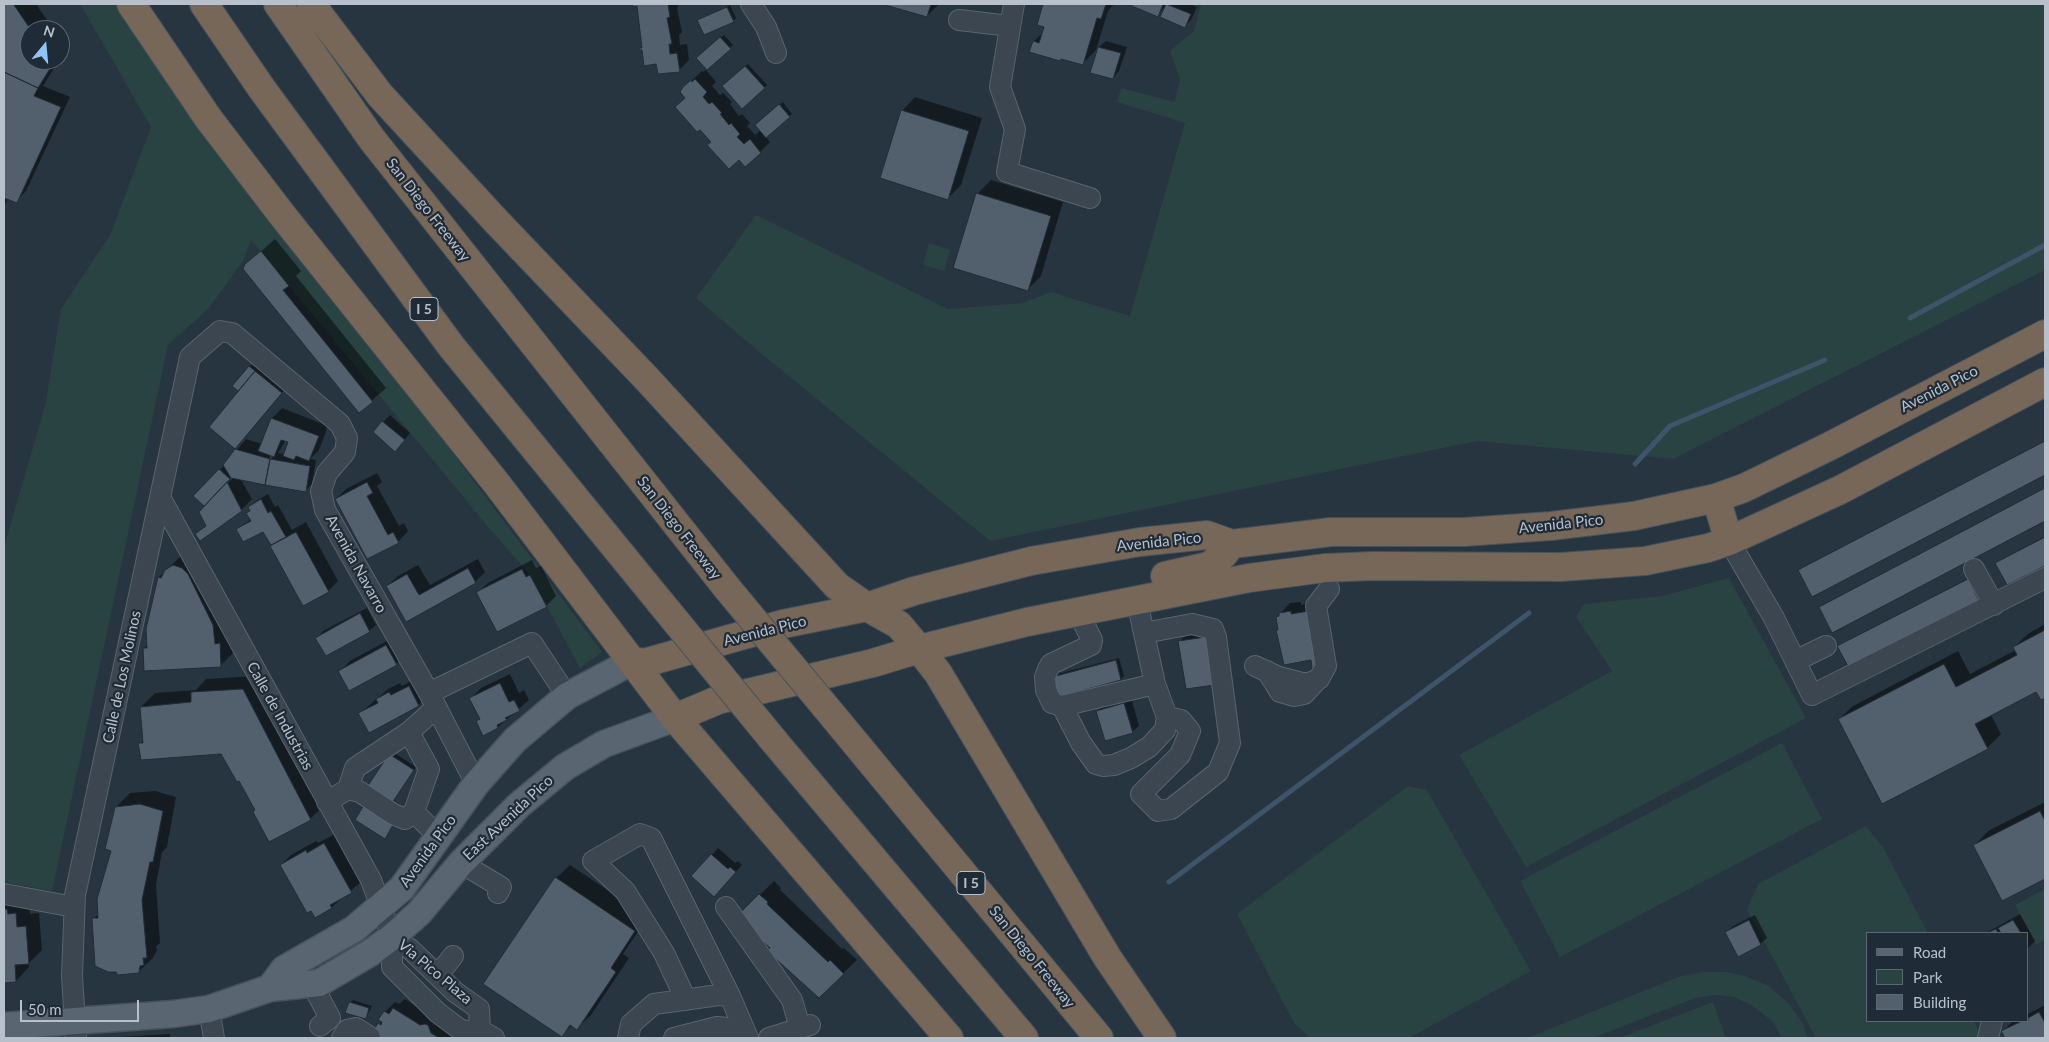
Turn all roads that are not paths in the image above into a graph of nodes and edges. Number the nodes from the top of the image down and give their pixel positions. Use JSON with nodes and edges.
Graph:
{"nodes":[{"id":1,"x":131,"y":4,"type":"edge"},
{"id":2,"x":204,"y":4,"type":"edge"},
{"id":3,"x":278,"y":4,"type":"edge"},
{"id":4,"x":311,"y":4,"type":"edge"},
{"id":5,"x":751,"y":4,"type":"edge"},
{"id":6,"x":1014,"y":4,"type":"edge"},
{"id":7,"x":959,"y":20,"type":"dead end"},
{"id":8,"x":1010,"y":26,"type":"junction"},
{"id":9,"x":776,"y":54,"type":"dead end"},
{"id":10,"x":1090,"y":198,"type":"dead end"},
{"id":11,"x":220,"y":331,"type":"joint"},
{"id":12,"x":2045,"y":334,"type":"edge"},
{"id":13,"x":2045,"y":382,"type":"edge"},
{"id":14,"x":1716,"y":498,"type":"junction"},
{"id":15,"x":161,"y":499,"type":"junction"},
{"id":16,"x":1331,"y":532,"type":"junction"},
{"id":17,"x":1729,"y":541,"type":"junction"},
{"id":18,"x":1232,"y":544,"type":"junction"},
{"id":19,"x":1974,"y":569,"type":"dead end"},
{"id":20,"x":1249,"y":578,"type":"junction"},
{"id":21,"x":2045,"y":578,"type":"edge"},
{"id":22,"x":1329,"y":589,"type":"dead end"},
{"id":23,"x":1138,"y":600,"type":"junction"},
{"id":24,"x":1994,"y":605,"type":"junction"},
{"id":25,"x":867,"y":608,"type":"junction"},
{"id":26,"x":1078,"y":612,"type":"junction"},
{"id":27,"x":1144,"y":632,"type":"junction"},
{"id":28,"x":1826,"y":646,"type":"dead end"},
{"id":29,"x":919,"y":649,"type":"junction"},
{"id":30,"x":633,"y":661,"type":"junction"},
{"id":31,"x":1795,"y":661,"type":"junction"},
{"id":32,"x":1261,"y":668,"type":"dead end"},
{"id":33,"x":1155,"y":684,"type":"junction"},
{"id":34,"x":567,"y":696,"type":"junction"},
{"id":35,"x":432,"y":700,"type":"junction"},
{"id":36,"x":1062,"y":706,"type":"junction"},
{"id":37,"x":1167,"y":717,"type":"junction"},
{"id":38,"x":675,"y":718,"type":"junction"},
{"id":39,"x":409,"y":732,"type":"junction"},
{"id":40,"x":476,"y":784,"type":"junction"},
{"id":41,"x":348,"y":789,"type":"junction"},
{"id":42,"x":327,"y":802,"type":"junction"},
{"id":43,"x":414,"y":812,"type":"junction"},
{"id":44,"x":439,"y":837,"type":"junction"},
{"id":45,"x":461,"y":863,"type":"junction"},
{"id":46,"x":498,"y":893,"type":"dead end"},
{"id":47,"x":4,"y":894,"type":"edge"},
{"id":48,"x":74,"y":907,"type":"junction"},
{"id":49,"x":726,"y":907,"type":"dead end"},
{"id":50,"x":380,"y":908,"type":"junction"},
{"id":51,"x":392,"y":937,"type":"junction"},
{"id":52,"x":453,"y":956,"type":"dead end"},
{"id":53,"x":438,"y":975,"type":"junction"},
{"id":54,"x":312,"y":984,"type":"junction"},
{"id":55,"x":270,"y":988,"type":"junction"},
{"id":56,"x":730,"y":996,"type":"junction"},
{"id":57,"x":686,"y":1000,"type":"junction"},
{"id":58,"x":209,"y":1009,"type":"junction"},
{"id":59,"x":1992,"y":1022,"type":"edge"},
{"id":60,"x":4,"y":1026,"type":"edge"},
{"id":61,"x":320,"y":1026,"type":"dead end"},
{"id":62,"x":76,"y":1029,"type":"edge"},
{"id":63,"x":488,"y":1036,"type":"edge"},
{"id":64,"x":370,"y":1037,"type":"edge"},
{"id":65,"x":214,"y":1038,"type":"edge"},
{"id":66,"x":342,"y":1038,"type":"edge"},
{"id":67,"x":628,"y":1038,"type":"edge"},
{"id":68,"x":674,"y":1038,"type":"edge"},
{"id":69,"x":733,"y":1038,"type":"edge"},
{"id":70,"x":748,"y":1038,"type":"edge"},
{"id":71,"x":769,"y":1038,"type":"edge"},
{"id":72,"x":949,"y":1038,"type":"edge"},
{"id":73,"x":1024,"y":1038,"type":"edge"},
{"id":74,"x":1099,"y":1038,"type":"edge"},
{"id":75,"x":1162,"y":1038,"type":"edge"},
{"id":76,"x":1988,"y":1038,"type":"edge"}],
"edges":[{"from":1,"to":30,"type":"highway"},
{"from":2,"to":73,"type":"highway","number":"I 5","bridge":true},
{"from":3,"to":74,"type":"highway","name":"San Diego Freeway","number":"I 5","bridge":true},
{"from":4,"to":25,"type":"highway"},
{"from":5,"to":9,"type":"street"},
{"from":6,"to":8,"type":"street"},
{"from":7,"to":8,"type":"street"},
{"from":8,"to":10,"type":"street"},
{"from":11,"to":15,"type":"street","name":"Calle de Los Molinos"},
{"from":11,"to":35,"type":"street","name":"Avenida Navarro"},
{"from":12,"to":14,"type":"highway","name":"Avenida Pico"},
{"from":13,"to":17,"type":"highway"},
{"from":14,"to":16,"type":"highway","name":"Avenida Pico"},
{"from":14,"to":17,"type":"highway"},
{"from":15,"to":42,"type":"street","name":"Calle de Industrias"},
{"from":15,"to":48,"type":"street","name":"Calle de Los Molinos"},
{"from":16,"to":18,"type":"highway","name":"Avenida Pico"},
{"from":16,"to":20,"type":"highway"},
{"from":17,"to":20,"type":"highway"},
{"from":17,"to":31,"type":"street"},
{"from":18,"to":23,"type":"highway"},
{"from":18,"to":25,"type":"highway","name":"Avenida Pico"},
{"from":19,"to":24,"type":"street"},
{"from":20,"to":23,"type":"highway"},
{"from":21,"to":24,"type":"street"},
{"from":22,"to":32,"type":"street"},
{"from":23,"to":26,"type":"highway"},
{"from":23,"to":27,"type":"street"},
{"from":24,"to":31,"type":"street"},
{"from":25,"to":29,"type":"highway"},
{"from":25,"to":30,"type":"highway","name":"Avenida Pico"},
{"from":26,"to":29,"type":"highway"},
{"from":26,"to":36,"type":"street"},
{"from":27,"to":33,"type":"street"},
{"from":27,"to":37,"type":"street"},
{"from":28,"to":31,"type":"street"},
{"from":29,"to":38,"type":"highway","name":"East Avenida Pico"},
{"from":29,"to":75,"type":"highway"},
{"from":30,"to":34,"type":"main road","name":"Avenida Pico"},
{"from":30,"to":38,"type":"highway"},
{"from":33,"to":36,"type":"street"},
{"from":33,"to":37,"type":"street"},
{"from":34,"to":35,"type":"street"},
{"from":34,"to":40,"type":"main road","name":"Avenida Pico"},
{"from":35,"to":39,"type":"street"},
{"from":35,"to":40,"type":"street","name":"Avenida Navarro"},
{"from":36,"to":37,"type":"street"},
{"from":38,"to":45,"type":"main road","name":"East Avenida Pico"},
{"from":38,"to":72,"type":"highway"},
{"from":39,"to":41,"type":"street"},
{"from":39,"to":43,"type":"street"},
{"from":40,"to":44,"type":"main road","name":"Avenida Pico"},
{"from":41,"to":42,"type":"street"},
{"from":41,"to":43,"type":"street"},
{"from":42,"to":50,"type":"street","name":"Calle de Industrias"},
{"from":43,"to":44,"type":"street"},
{"from":44,"to":50,"type":"main road","name":"Avenida Pico"},
{"from":45,"to":46,"type":"street"},
{"from":45,"to":51,"type":"main road","name":"East Avenida Pico"},
{"from":47,"to":48,"type":"street"},
{"from":48,"to":62,"type":"street","name":"Calle de Los Molinos"},
{"from":49,"to":71,"type":"street"},
{"from":50,"to":51,"type":"street","name":"Calle de Industrias"},
{"from":50,"to":55,"type":"main road"},
{"from":51,"to":53,"type":"street","name":"Via Pico Plaza"},
{"from":51,"to":54,"type":"main road","name":"East Avenida Pico"},
{"from":51,"to":63,"type":"street","name":"Via Pico Plaza"},
{"from":52,"to":53,"type":"street"},
{"from":53,"to":63,"type":"street","name":"Via Pico Plaza"},
{"from":54,"to":55,"type":"main road","name":"East Avenida Pico"},
{"from":54,"to":61,"type":"street"},
{"from":55,"to":58,"type":"main road","name":"East Avenida Pico"},
{"from":56,"to":57,"type":"street"},
{"from":56,"to":57,"type":"street"},
{"from":56,"to":70,"type":"street"},
{"from":57,"to":67,"type":"street"},
{"from":58,"to":62,"type":"main road","name":"East Avenida Pico"},
{"from":58,"to":65,"type":"street"},
{"from":59,"to":76,"type":"street"},
{"from":60,"to":62,"type":"main road"},
{"from":64,"to":66,"type":"street"},
{"from":68,"to":69,"type":"street"}]}
